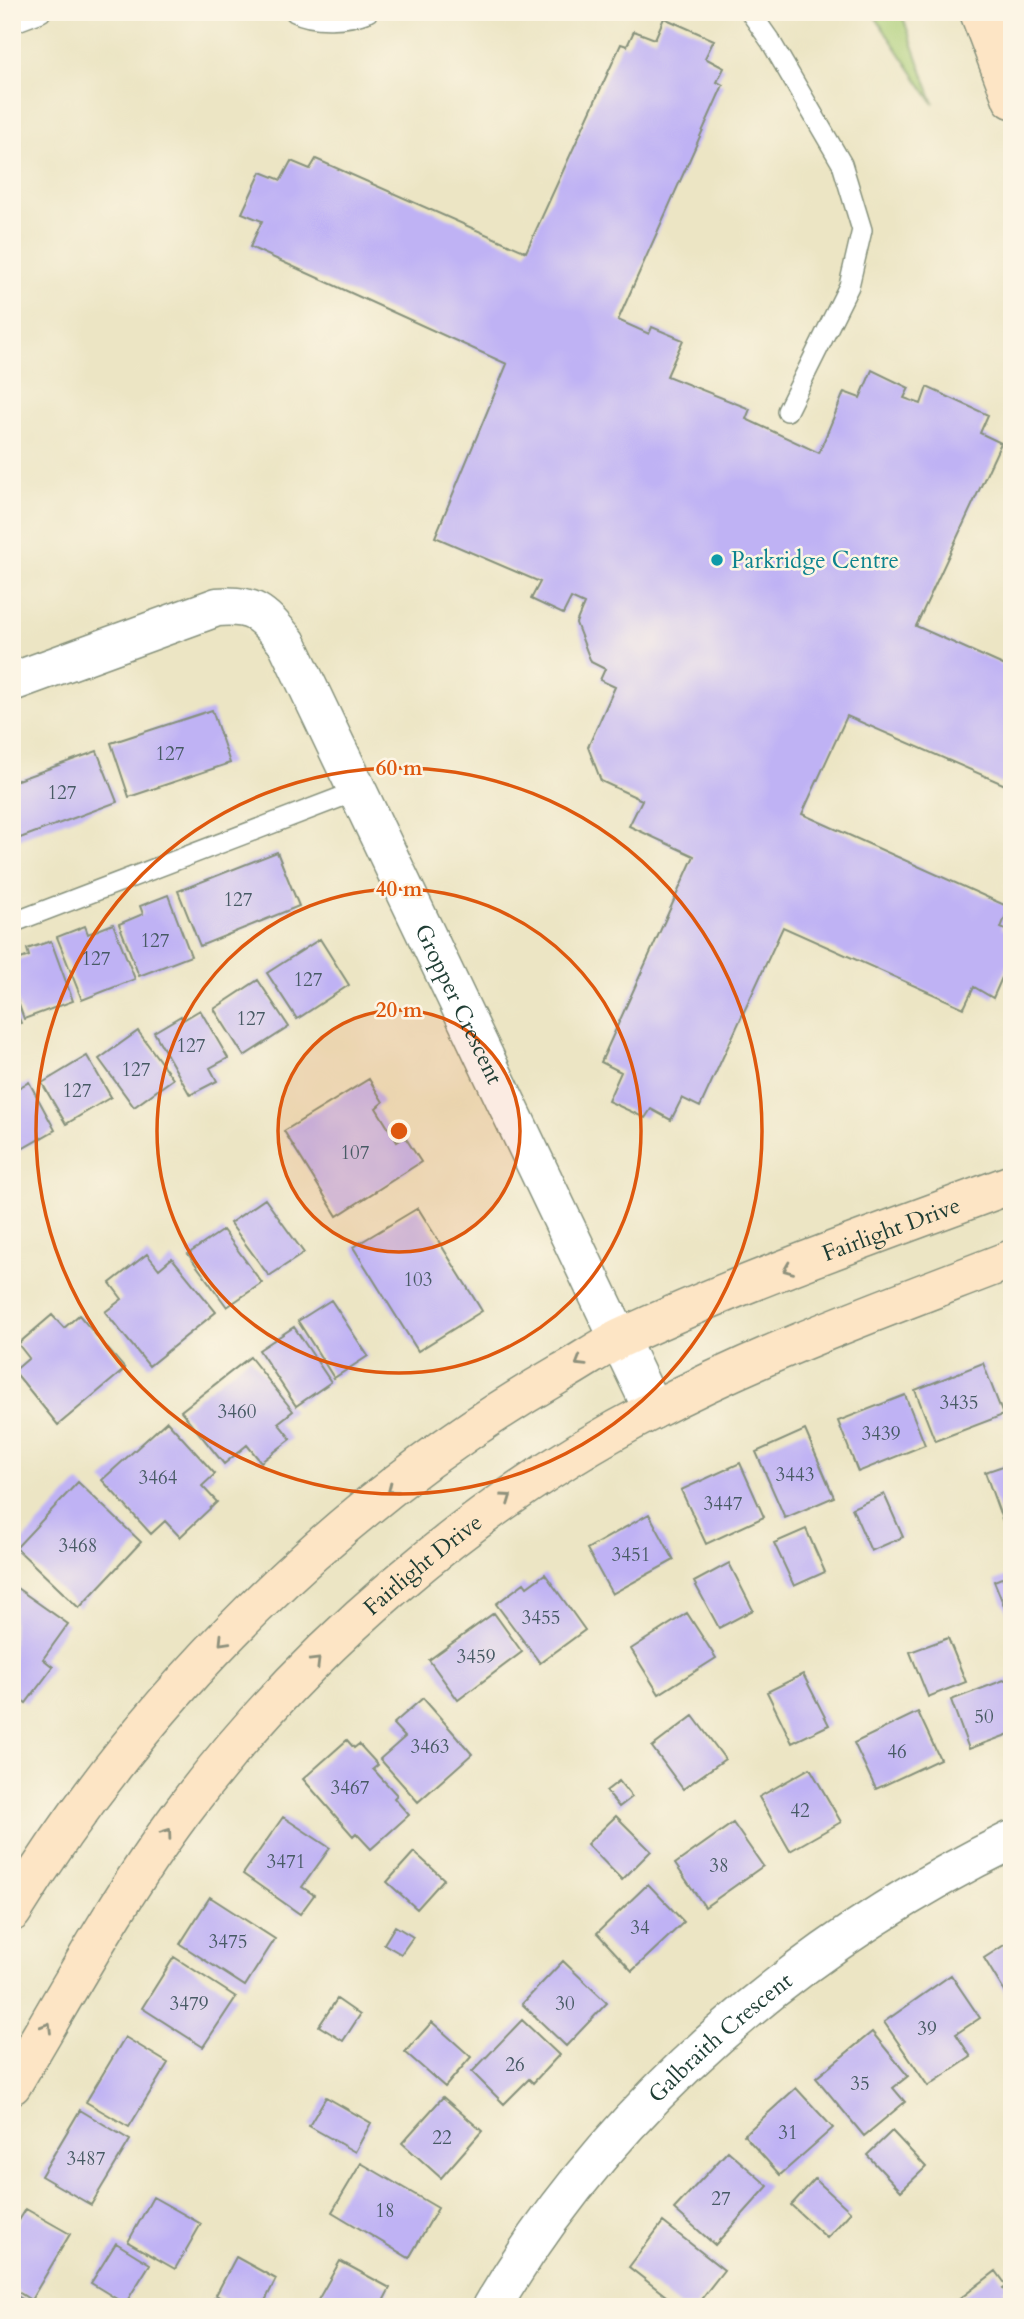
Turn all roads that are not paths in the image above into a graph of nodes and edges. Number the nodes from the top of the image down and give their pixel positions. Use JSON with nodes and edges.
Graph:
{"nodes":[{"id":1,"x":41,"y":12,"type":"edge"},
{"id":2,"x":295,"y":12,"type":"edge"},
{"id":3,"x":368,"y":12,"type":"edge"},
{"id":4,"x":750,"y":12,"type":"edge"},
{"id":5,"x":979,"y":12,"type":"edge"},
{"id":6,"x":12,"y":23,"type":"edge"},
{"id":7,"x":1012,"y":99,"type":"edge"},
{"id":8,"x":787,"y":411,"type":"dead end"},
{"id":9,"x":12,"y":682,"type":"edge"},
{"id":10,"x":357,"y":791,"type":"junction"},
{"id":11,"x":12,"y":923,"type":"edge"},
{"id":12,"x":1012,"y":1184,"type":"edge"},
{"id":13,"x":1012,"y":1259,"type":"edge"},
{"id":14,"x":618,"y":1339,"type":"junction"},
{"id":15,"x":653,"y":1410,"type":"junction"},
{"id":16,"x":1012,"y":1840,"type":"edge"},
{"id":17,"x":12,"y":1912,"type":"edge"},
{"id":18,"x":12,"y":2085,"type":"edge"},
{"id":19,"x":492,"y":2307,"type":"edge"}],
"edges":[{"from":1,"to":6,"type":"lane"},
{"from":2,"to":3,"type":"lane"},
{"from":4,"to":8,"type":"lane"},
{"from":5,"to":7,"type":"main road"},
{"from":9,"to":10,"type":"street","name":"Gropper Crescent"},
{"from":10,"to":11,"type":"lane"},
{"from":10,"to":14,"type":"street","name":"Gropper Crescent"},
{"from":12,"to":14,"type":"main road","name":"Fairlight Drive","one_way":true},
{"from":13,"to":15,"type":"main road","name":"Fairlight Drive"},
{"from":14,"to":15,"type":"street","name":"Gropper Crescent"},
{"from":14,"to":17,"type":"main road","name":"Fairlight Drive","one_way":true},
{"from":18,"to":15,"type":"main road","name":"Fairlight Drive","one_way":true},
{"from":16,"to":19,"type":"street","name":"Galbraith Crescent"}]}
